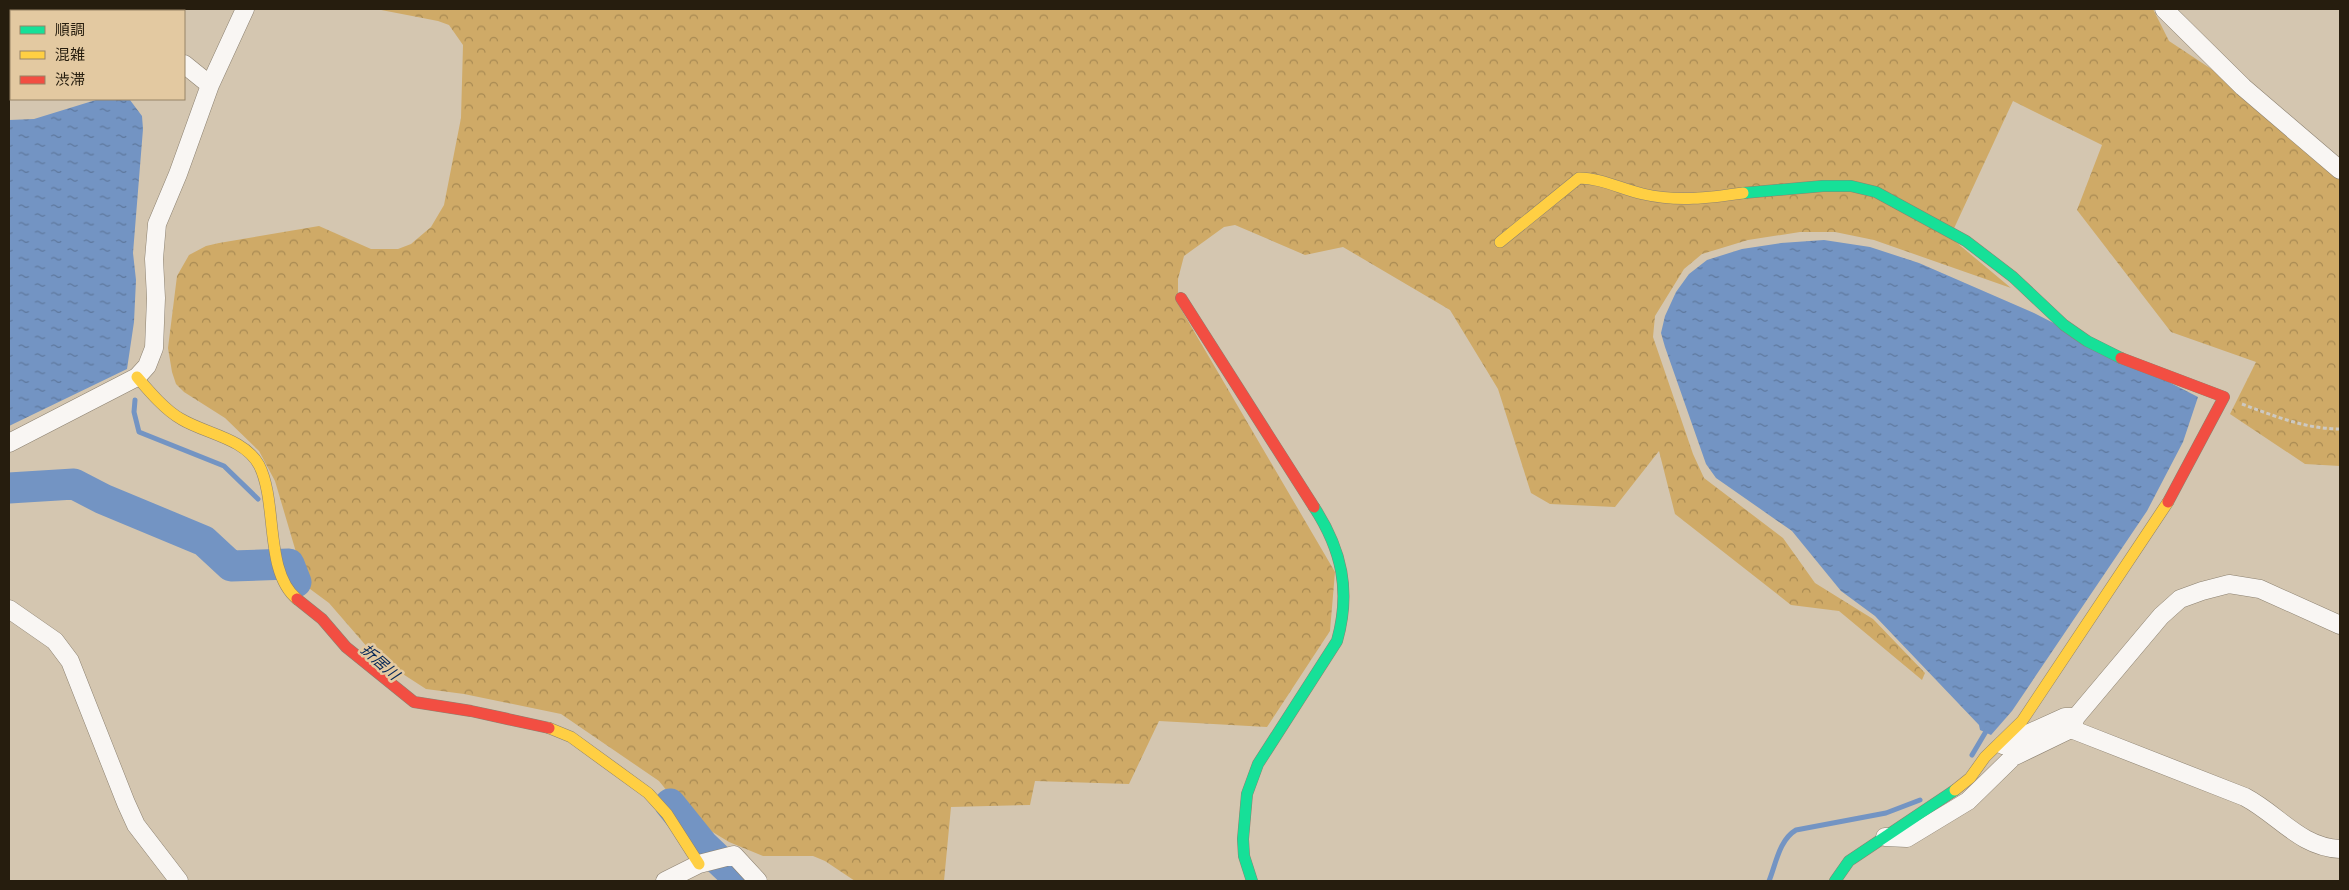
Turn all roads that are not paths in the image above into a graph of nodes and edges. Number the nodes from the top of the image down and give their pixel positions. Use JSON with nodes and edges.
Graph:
{"nodes":[{"id":1,"x":245,"y":9,"type":"edge"},
{"id":2,"x":2164,"y":9,"type":"edge"},
{"id":3,"x":185,"y":65,"type":"edge"},
{"id":4,"x":210,"y":85,"type":"junction"},
{"id":5,"x":2340,"y":170,"type":"edge"},
{"id":6,"x":1500,"y":242,"type":"dead end"},
{"id":7,"x":1181,"y":298,"type":"dead end"},
{"id":8,"x":137,"y":377,"type":"junction"},
{"id":9,"x":9,"y":443,"type":"edge"},
{"id":10,"x":9,"y":608,"type":"edge"},
{"id":11,"x":2340,"y":625,"type":"edge"},
{"id":12,"x":2074,"y":723,"type":"junction"},
{"id":13,"x":1995,"y":747,"type":"junction"},
{"id":14,"x":1885,"y":837,"type":"junction"},
{"id":15,"x":2340,"y":849,"type":"edge"},
{"id":16,"x":704,"y":863,"type":"junction"},
{"id":17,"x":179,"y":881,"type":"edge"},
{"id":18,"x":665,"y":881,"type":"edge"},
{"id":19,"x":758,"y":881,"type":"edge"},
{"id":20,"x":1252,"y":881,"type":"edge"},
{"id":21,"x":1835,"y":881,"type":"edge"}],
"edges":[{"from":1,"to":4,"type":"street"},
{"from":2,"to":5,"type":"street"},
{"from":3,"to":4,"type":"street"},
{"from":4,"to":8,"type":"street"},
{"from":6,"to":13,"type":"street"},
{"from":7,"to":20,"type":"street"},
{"from":8,"to":9,"type":"street"},
{"from":8,"to":16,"type":"street"},
{"from":10,"to":17,"type":"street"},
{"from":11,"to":12,"type":"street"},
{"from":12,"to":13,"type":"street"},
{"from":12,"to":14,"type":"street"},
{"from":12,"to":15,"type":"street"},
{"from":13,"to":14,"type":"street"},
{"from":14,"to":21,"type":"street"},
{"from":16,"to":18,"type":"street"},
{"from":16,"to":19,"type":"street"}]}
